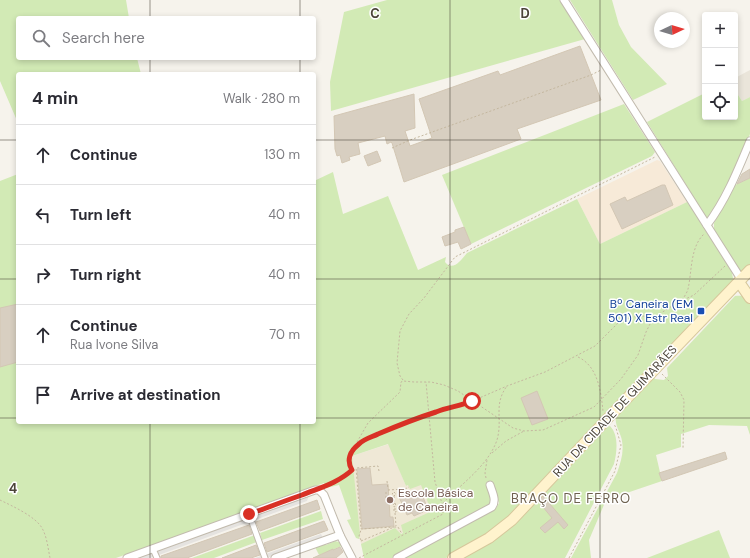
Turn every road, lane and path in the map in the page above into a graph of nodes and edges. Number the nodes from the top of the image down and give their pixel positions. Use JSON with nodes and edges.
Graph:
{"nodes":[{"id":1,"x":564,"y":0,"type":"edge"},
{"id":2,"x":606,"y":67,"type":"junction"},
{"id":3,"x":750,"y":141,"type":"edge"},
{"id":4,"x":392,"y":148,"type":"dead end"},
{"id":5,"x":661,"y":154,"type":"junction"},
{"id":6,"x":708,"y":227,"type":"junction"},
{"id":7,"x":726,"y":265,"type":"dead end"},
{"id":8,"x":750,"y":270,"type":"edge"},
{"id":9,"x":740,"y":280,"type":"junction"},
{"id":10,"x":750,"y":298,"type":"edge"},
{"id":11,"x":682,"y":301,"type":"junction"},
{"id":12,"x":653,"y":318,"type":"junction"},
{"id":13,"x":577,"y":356,"type":"junction"},
{"id":14,"x":656,"y":368,"type":"junction"},
{"id":15,"x":403,"y":380,"type":"junction"},
{"id":16,"x":426,"y":382,"type":"junction"},
{"id":17,"x":507,"y":386,"type":"junction"},
{"id":18,"x":602,"y":399,"type":"junction"},
{"id":19,"x":472,"y":401,"type":"junction"},
{"id":20,"x":428,"y":416,"type":"junction"},
{"id":21,"x":609,"y":417,"type":"junction"},
{"id":22,"x":499,"y":419,"type":"junction"},
{"id":23,"x":524,"y":431,"type":"junction"},
{"id":24,"x":683,"y":448,"type":"dead end"},
{"id":25,"x":353,"y":449,"type":"junction"},
{"id":26,"x":492,"y":453,"type":"junction"},
{"id":27,"x":487,"y":459,"type":"junction"},
{"id":28,"x":379,"y":472,"type":"dead end"},
{"id":29,"x":387,"y":481,"type":"dead end"},
{"id":30,"x":489,"y":484,"type":"joint"},
{"id":31,"x":409,"y":487,"type":"dead end"},
{"id":32,"x":394,"y":489,"type":"junction"},
{"id":33,"x":404,"y":489,"type":"junction"},
{"id":34,"x":315,"y":490,"type":"junction"},
{"id":35,"x":386,"y":492,"type":"dead end"},
{"id":36,"x":409,"y":495,"type":"dead end"},
{"id":37,"x":0,"y":500,"type":"edge"},
{"id":38,"x":386,"y":500,"type":"dead end"},
{"id":39,"x":442,"y":503,"type":"junction"},
{"id":40,"x":249,"y":514,"type":"junction"},
{"id":41,"x":395,"y":527,"type":"junction"},
{"id":42,"x":361,"y":529,"type":"junction"},
{"id":43,"x":402,"y":534,"type":"dead end"},
{"id":44,"x":340,"y":535,"type":"junction"},
{"id":45,"x":153,"y":549,"type":"junction"},
{"id":46,"x":50,"y":558,"type":"edge"},
{"id":47,"x":127,"y":558,"type":"edge"},
{"id":48,"x":157,"y":558,"type":"edge"},
{"id":49,"x":265,"y":558,"type":"edge"},
{"id":50,"x":275,"y":558,"type":"edge"},
{"id":51,"x":352,"y":558,"type":"edge"},
{"id":52,"x":358,"y":558,"type":"edge"},
{"id":53,"x":397,"y":558,"type":"edge"},
{"id":54,"x":453,"y":558,"type":"edge"},
{"id":55,"x":569,"y":558,"type":"edge"}],
"edges":[{"from":1,"to":2,"type":"street"},
{"from":2,"to":4,"type":"path"},
{"from":2,"to":5,"type":"street"},
{"from":3,"to":6,"type":"street"},
{"from":5,"to":6,"type":"street"},
{"from":5,"to":15,"type":"path"},
{"from":6,"to":9,"type":"street"},
{"from":6,"to":11,"type":"path"},
{"from":7,"to":11,"type":"path"},
{"from":8,"to":9,"type":"main road","name":"RUA DA CIDADE DE GUIMARÃES"},
{"from":9,"to":10,"type":"main road"},
{"from":9,"to":14,"type":"main road","name":"RUA DA CIDADE DE GUIMARÃES"},
{"from":11,"to":12,"type":"path"},
{"from":12,"to":13,"type":"path"},
{"from":12,"to":18,"type":"path"},
{"from":13,"to":17,"type":"path"},
{"from":13,"to":18,"type":"path"},
{"from":14,"to":21,"type":"main road","name":"RUA DA CIDADE DE GUIMARÃES"},
{"from":14,"to":24,"type":"path"},
{"from":15,"to":16,"type":"path"},
{"from":15,"to":25,"type":"path"},
{"from":16,"to":19,"type":"path"},
{"from":16,"to":20,"type":"path"},
{"from":17,"to":19,"type":"path"},
{"from":17,"to":22,"type":"path"},
{"from":18,"to":21,"type":"path"},
{"from":18,"to":23,"type":"path"},
{"from":19,"to":20,"type":"path"},
{"from":19,"to":22,"type":"path"},
{"from":20,"to":25,"type":"path"},
{"from":20,"to":39,"type":"path"},
{"from":21,"to":54,"type":"main road","name":"RUA DA CIDADE DE GUIMARÃES"},
{"from":21,"to":55,"type":"path"},
{"from":22,"to":23,"type":"path"},
{"from":22,"to":26,"type":"path"},
{"from":23,"to":26,"type":"path"},
{"from":25,"to":34,"type":"path"},
{"from":26,"to":27,"type":"path"},
{"from":27,"to":30,"type":"path"},
{"from":27,"to":39,"type":"path"},
{"from":28,"to":42,"type":"path"},
{"from":29,"to":32,"type":"path"},
{"from":30,"to":53,"type":"street"},
{"from":31,"to":33,"type":"path"},
{"from":32,"to":33,"type":"path"},
{"from":32,"to":41,"type":"path"},
{"from":33,"to":36,"type":"path"},
{"from":34,"to":40,"type":"street"},
{"from":34,"to":44,"type":"street"},
{"from":35,"to":38,"type":"path"},
{"from":37,"to":46,"type":"path"},
{"from":39,"to":52,"type":"path"},
{"from":40,"to":45,"type":"street"},
{"from":40,"to":49,"type":"street"},
{"from":41,"to":42,"type":"path"},
{"from":41,"to":42,"type":"path"},
{"from":41,"to":43,"type":"path"},
{"from":44,"to":50,"type":"street"},
{"from":44,"to":51,"type":"street"},
{"from":45,"to":47,"type":"street"},
{"from":45,"to":48,"type":"street"}]}
